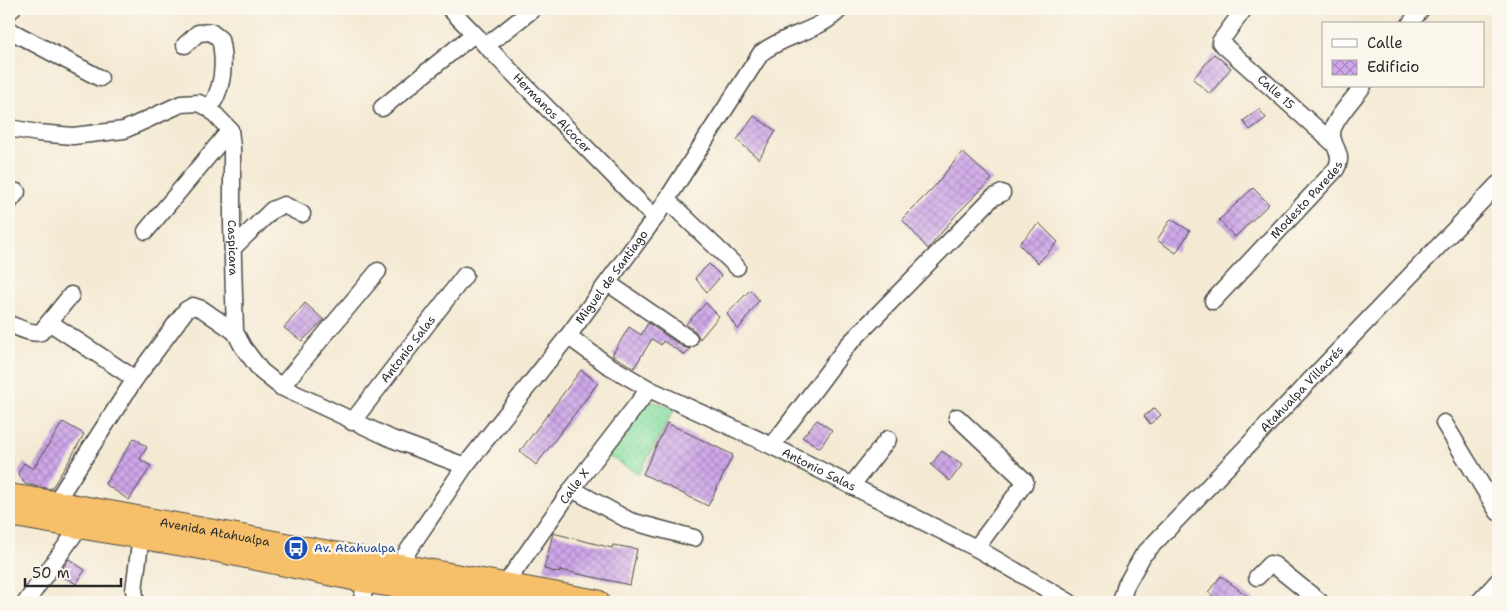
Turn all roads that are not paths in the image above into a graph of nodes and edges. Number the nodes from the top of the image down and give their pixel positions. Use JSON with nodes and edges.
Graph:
{"nodes":[{"id":1,"x":12,"y":9,"type":"edge"},
{"id":2,"x":450,"y":9,"type":"edge"},
{"id":3,"x":533,"y":9,"type":"edge"},
{"id":4,"x":840,"y":9,"type":"edge"},
{"id":5,"x":1244,"y":9,"type":"edge"},
{"id":6,"x":1421,"y":9,"type":"edge"},
{"id":7,"x":9,"y":12,"type":"edge"},
{"id":8,"x":1411,"y":22,"type":"edge"},
{"id":9,"x":9,"y":30,"type":"edge"},
{"id":10,"x":474,"y":34,"type":"junction"},
{"id":11,"x":185,"y":45,"type":"dead end"},
{"id":12,"x":486,"y":46,"type":"junction"},
{"id":13,"x":100,"y":78,"type":"dead end"},
{"id":14,"x":1362,"y":88,"type":"edge"},
{"id":15,"x":209,"y":108,"type":"junction"},
{"id":16,"x":382,"y":108,"type":"dead end"},
{"id":17,"x":9,"y":128,"type":"edge"},
{"id":18,"x":230,"y":130,"type":"junction"},
{"id":19,"x":1333,"y":142,"type":"junction"},
{"id":20,"x":1498,"y":184,"type":"edge"},
{"id":21,"x":1002,"y":193,"type":"dead end"},
{"id":22,"x":667,"y":200,"type":"junction"},
{"id":23,"x":302,"y":214,"type":"dead end"},
{"id":24,"x":655,"y":218,"type":"junction"},
{"id":25,"x":146,"y":230,"type":"dead end"},
{"id":26,"x":234,"y":247,"type":"junction"},
{"id":27,"x":737,"y":267,"type":"dead end"},
{"id":28,"x":378,"y":271,"type":"dead end"},
{"id":29,"x":465,"y":276,"type":"dead end"},
{"id":30,"x":608,"y":283,"type":"junction"},
{"id":31,"x":72,"y":296,"type":"dead end"},
{"id":32,"x":1213,"y":300,"type":"dead end"},
{"id":33,"x":49,"y":322,"type":"junction"},
{"id":34,"x":9,"y":324,"type":"edge"},
{"id":35,"x":235,"y":332,"type":"junction"},
{"id":36,"x":568,"y":336,"type":"junction"},
{"id":37,"x":689,"y":339,"type":"dead end"},
{"id":38,"x":136,"y":379,"type":"junction"},
{"id":39,"x":281,"y":387,"type":"junction"},
{"id":40,"x":649,"y":389,"type":"junction"},
{"id":41,"x":958,"y":417,"type":"dead end"},
{"id":42,"x":352,"y":422,"type":"junction"},
{"id":43,"x":1444,"y":423,"type":"dead end"},
{"id":44,"x":888,"y":439,"type":"dead end"},
{"id":45,"x":772,"y":446,"type":"junction"},
{"id":46,"x":465,"y":466,"type":"junction"},
{"id":47,"x":851,"y":486,"type":"junction"},
{"id":48,"x":572,"y":489,"type":"junction"},
{"id":49,"x":9,"y":496,"type":"edge"},
{"id":50,"x":55,"y":503,"type":"junction"},
{"id":51,"x":1498,"y":512,"type":"edge"},
{"id":52,"x":9,"y":514,"type":"edge"},
{"id":53,"x":80,"y":526,"type":"junction"},
{"id":54,"x":140,"y":536,"type":"junction"},
{"id":55,"x":694,"y":538,"type":"dead end"},
{"id":56,"x":976,"y":548,"type":"junction"},
{"id":57,"x":397,"y":567,"type":"junction"},
{"id":58,"x":1257,"y":577,"type":"dead end"},
{"id":59,"x":1498,"y":582,"type":"edge"},
{"id":60,"x":364,"y":592,"type":"edge"},
{"id":61,"x":503,"y":594,"type":"edge"},
{"id":62,"x":26,"y":602,"type":"edge"},
{"id":63,"x":136,"y":602,"type":"edge"},
{"id":64,"x":597,"y":602,"type":"edge"},
{"id":65,"x":1070,"y":602,"type":"edge"},
{"id":66,"x":1121,"y":602,"type":"edge"},
{"id":67,"x":1320,"y":602,"type":"edge"},
{"id":68,"x":1479,"y":602,"type":"edge"}],
"edges":[{"from":1,"to":7,"type":"street"},
{"from":2,"to":10,"type":"street","name":"Hermanos Alcocer"},
{"from":3,"to":12,"type":"street"},
{"from":4,"to":22,"type":"street","name":"Miguel de Santiago"},
{"from":5,"to":19,"type":"street","name":"Calle 15"},
{"from":6,"to":8,"type":"street"},
{"from":9,"to":13,"type":"street"},
{"from":10,"to":12,"type":"street","name":"Hermanos Alcocer"},
{"from":10,"to":16,"type":"street"},
{"from":11,"to":15,"type":"street"},
{"from":12,"to":24,"type":"street","name":"Hermanos Alcocer"},
{"from":14,"to":19,"type":"street","name":"Modesto Paredes"},
{"from":15,"to":17,"type":"street"},
{"from":15,"to":18,"type":"street"},
{"from":18,"to":25,"type":"street"},
{"from":18,"to":26,"type":"street","name":"Caspicara"},
{"from":19,"to":32,"type":"street","name":"Modesto Paredes"},
{"from":20,"to":66,"type":"street","name":"Atahualpa Villacrés"},
{"from":21,"to":45,"type":"street"},
{"from":22,"to":24,"type":"street","name":"Miguel de Santiago"},
{"from":22,"to":27,"type":"street"},
{"from":23,"to":26,"type":"street"},
{"from":24,"to":30,"type":"street","name":"Miguel de Santiago"},
{"from":26,"to":35,"type":"street","name":"Caspicara"},
{"from":28,"to":39,"type":"street"},
{"from":29,"to":42,"type":"street","name":"Antonio Salas"},
{"from":30,"to":36,"type":"street","name":"Miguel de Santiago"},
{"from":30,"to":37,"type":"street"},
{"from":31,"to":33,"type":"street"},
{"from":33,"to":34,"type":"street"},
{"from":33,"to":38,"type":"street"},
{"from":35,"to":38,"type":"street"},
{"from":35,"to":39,"type":"street"},
{"from":36,"to":40,"type":"street","name":"Antonio Salas"},
{"from":36,"to":46,"type":"street","name":"Miguel de Santiago"},
{"from":38,"to":50,"type":"street"},
{"from":39,"to":42,"type":"street"},
{"from":40,"to":45,"type":"street","name":"Antonio Salas"},
{"from":40,"to":48,"type":"street","name":"Calle X"},
{"from":41,"to":56,"type":"street"},
{"from":42,"to":46,"type":"street"},
{"from":43,"to":51,"type":"street"},
{"from":44,"to":47,"type":"street"},
{"from":45,"to":47,"type":"street","name":"Antonio Salas"},
{"from":46,"to":57,"type":"street","name":"Miguel de Santiago"},
{"from":47,"to":56,"type":"street","name":"Antonio Salas"},
{"from":48,"to":55,"type":"street"},
{"from":48,"to":61,"type":"street","name":"Calle X"},
{"from":49,"to":50,"type":"highway","name":"Avenida Atahualpa"},
{"from":50,"to":57,"type":"highway","name":"Avenida Atahualpa"},
{"from":52,"to":53,"type":"highway","name":"Avenida Atahualpa"},
{"from":53,"to":54,"type":"highway","name":"Avenida Atahualpa"},
{"from":53,"to":62,"type":"street"},
{"from":54,"to":60,"type":"highway","name":"Avenida Atahualpa"},
{"from":54,"to":63,"type":"street"},
{"from":56,"to":65,"type":"street","name":"Antonio Salas"},
{"from":57,"to":61,"type":"highway","name":"Avenida Atahualpa"},
{"from":58,"to":67,"type":"street"},
{"from":59,"to":68,"type":"street"},
{"from":60,"to":61,"type":"highway","name":"Avenida Atahualpa"},
{"from":61,"to":64,"type":"highway","name":"Avenida Atahualpa"}]}
